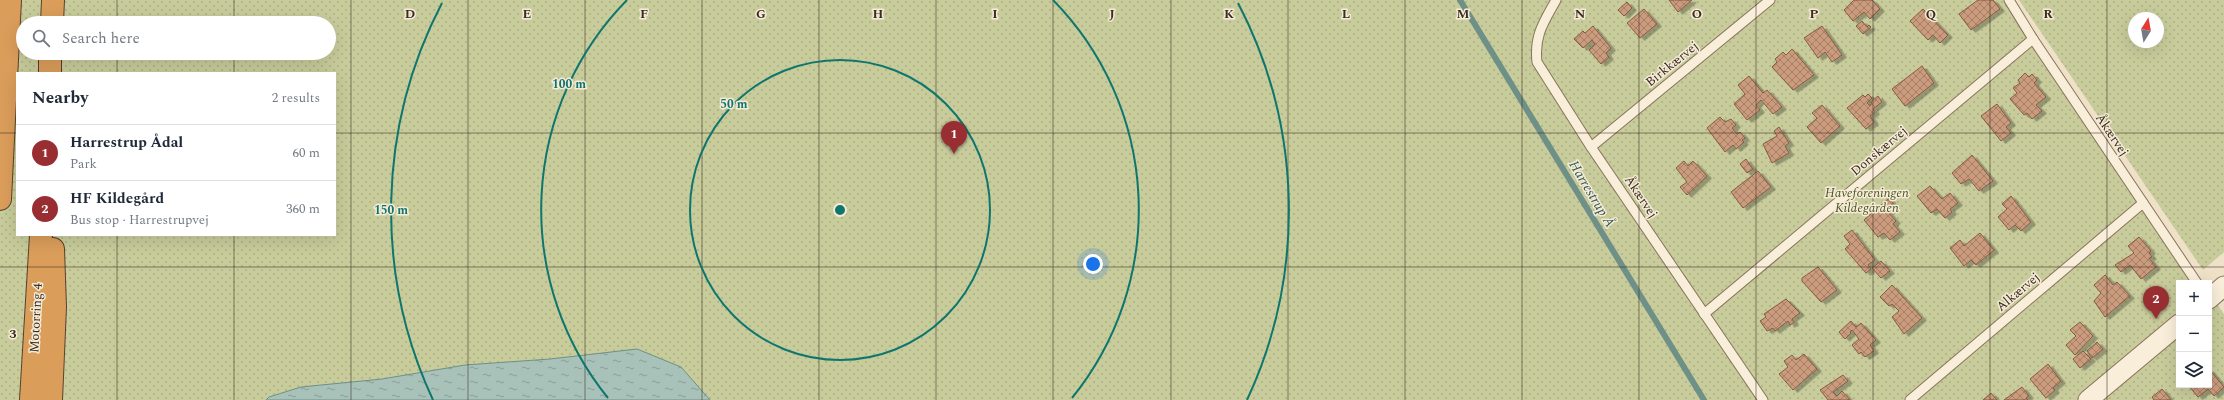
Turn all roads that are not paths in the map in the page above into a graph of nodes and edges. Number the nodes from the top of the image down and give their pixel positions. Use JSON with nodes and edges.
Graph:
{"nodes":[{"id":1,"x":10,"y":0,"type":"edge"},
{"id":2,"x":53,"y":0,"type":"edge"},
{"id":3,"x":1556,"y":0,"type":"edge"},
{"id":4,"x":1770,"y":0,"type":"edge"},
{"id":5,"x":2009,"y":0,"type":"edge"},
{"id":6,"x":52,"y":16,"type":"edge"},
{"id":7,"x":2033,"y":39,"type":"junction"},
{"id":8,"x":50,"y":60,"type":"edge"},
{"id":9,"x":50,"y":72,"type":"edge"},
{"id":10,"x":1591,"y":147,"type":"junction"},
{"id":11,"x":0,"y":199,"type":"edge"},
{"id":12,"x":2143,"y":204,"type":"junction"},
{"id":13,"x":41,"y":236,"type":"edge"},
{"id":14,"x":52,"y":236,"type":"edge"},
{"id":15,"x":2195,"y":280,"type":"edge"},
{"id":16,"x":2224,"y":286,"type":"edge"},
{"id":17,"x":2212,"y":296,"type":"edge"},
{"id":18,"x":1704,"y":314,"type":"junction"},
{"id":19,"x":2176,"y":327,"type":"edge"},
{"id":20,"x":31,"y":400,"type":"edge"},
{"id":21,"x":51,"y":400,"type":"edge"},
{"id":22,"x":1763,"y":400,"type":"edge"},
{"id":23,"x":1910,"y":400,"type":"edge"},
{"id":24,"x":2088,"y":400,"type":"edge"}],
"edges":[{"from":1,"to":11,"type":"highway"},
{"from":2,"to":6,"type":"highway"},
{"from":3,"to":10,"type":"lane","name":"Åkærvej"},
{"from":4,"to":10,"type":"lane","name":"Birkkærvej"},
{"from":5,"to":7,"type":"lane","name":"Åkærvej"},
{"from":7,"to":12,"type":"lane","name":"Åkærvej"},
{"from":7,"to":18,"type":"lane","name":"Donskærvej"},
{"from":8,"to":9,"type":"highway"},
{"from":10,"to":18,"type":"lane","name":"Åkærvej"},
{"from":12,"to":15,"type":"lane","name":"Åkærvej"},
{"from":12,"to":23,"type":"lane","name":"Alkærvej"},
{"from":13,"to":20,"type":"highway","name":"Motorring 4"},
{"from":14,"to":21,"type":"highway"},
{"from":16,"to":17,"type":"street"},
{"from":18,"to":22,"type":"lane","name":"Åkærvej"},
{"from":19,"to":24,"type":"street"}]}
